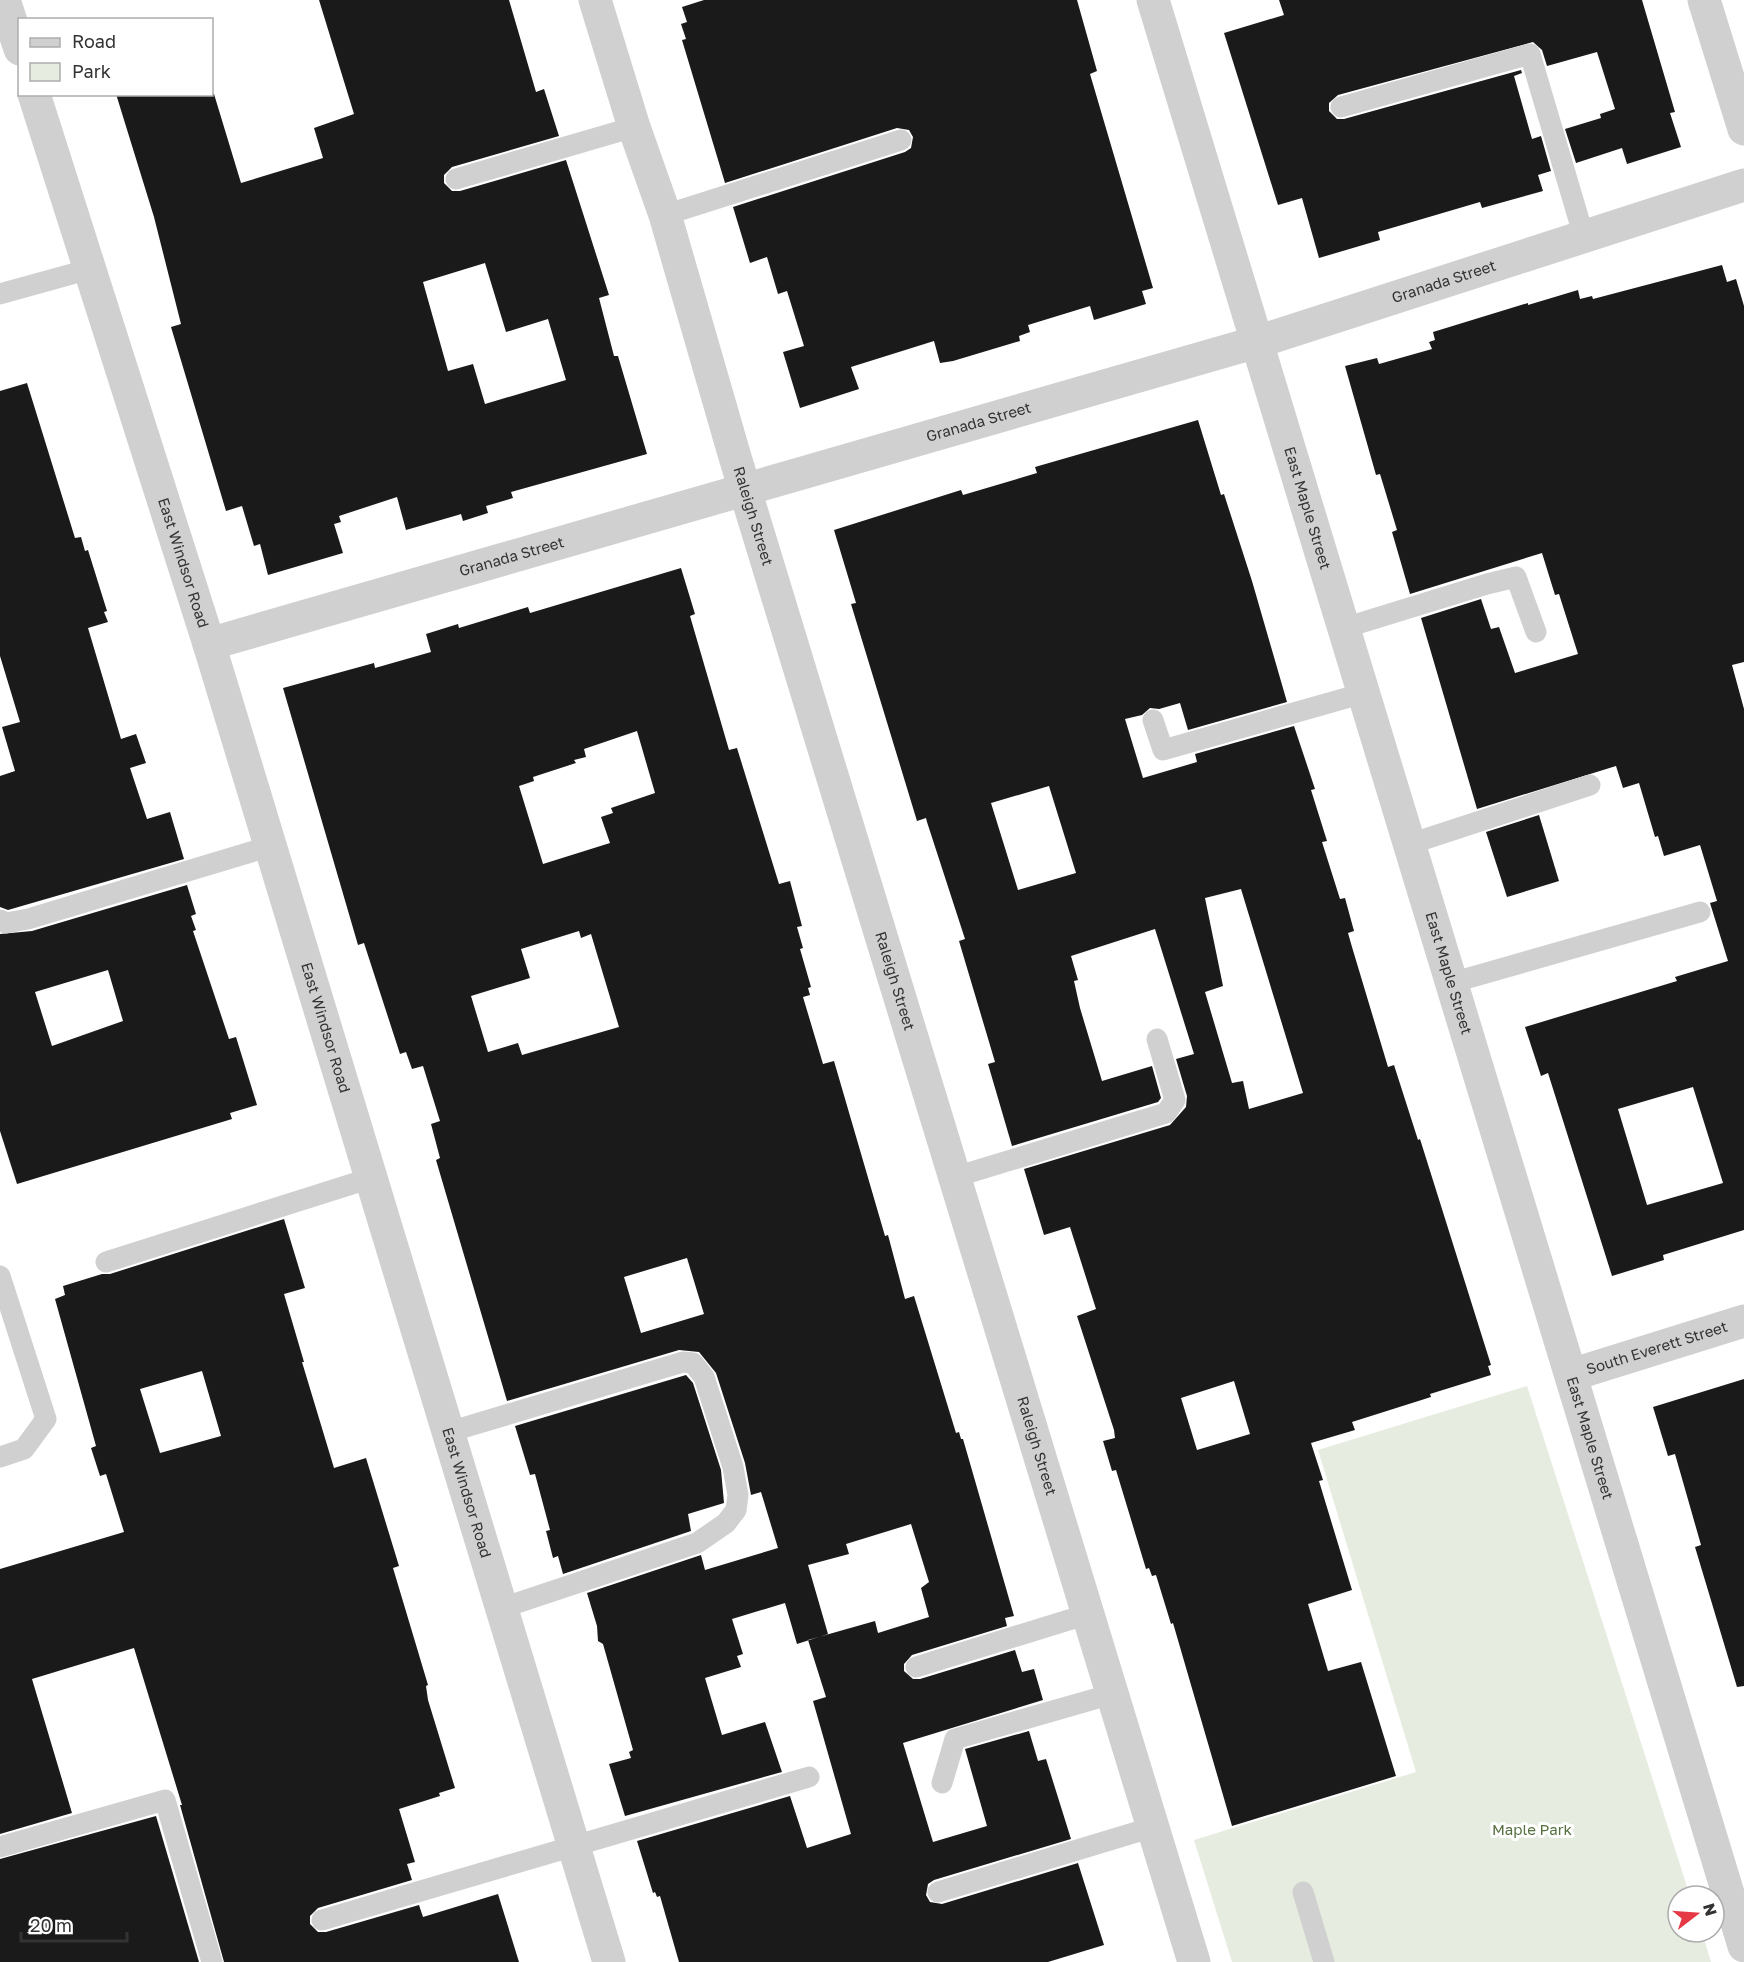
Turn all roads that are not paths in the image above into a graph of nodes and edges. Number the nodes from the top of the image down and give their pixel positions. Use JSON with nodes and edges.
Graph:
{"nodes":[{"id":1,"x":4,"y":0,"type":"edge"},
{"id":2,"x":595,"y":0,"type":"edge"},
{"id":3,"x":1153,"y":0,"type":"edge"},
{"id":4,"x":1704,"y":0,"type":"edge"},
{"id":5,"x":18,"y":43,"type":"edge"},
{"id":6,"x":35,"y":96,"type":"edge"},
{"id":7,"x":1341,"y":107,"type":"dead end"},
{"id":8,"x":634,"y":127,"type":"junction"},
{"id":9,"x":1744,"y":129,"type":"edge"},
{"id":10,"x":901,"y":140,"type":"dead end"},
{"id":11,"x":456,"y":179,"type":"dead end"},
{"id":12,"x":1744,"y":185,"type":"edge"},
{"id":13,"x":665,"y":215,"type":"junction"},
{"id":14,"x":1584,"y":237,"type":"junction"},
{"id":15,"x":90,"y":269,"type":"junction"},
{"id":16,"x":0,"y":294,"type":"edge"},
{"id":17,"x":1257,"y":342,"type":"junction"},
{"id":18,"x":745,"y":490,"type":"junction"},
{"id":19,"x":1344,"y":628,"type":"junction"},
{"id":20,"x":1536,"y":632,"type":"dead end"},
{"id":21,"x":209,"y":644,"type":"junction"},
{"id":22,"x":1364,"y":693,"type":"junction"},
{"id":23,"x":1153,"y":720,"type":"dead end"},
{"id":24,"x":1590,"y":785,"type":"dead end"},
{"id":25,"x":1410,"y":844,"type":"junction"},
{"id":26,"x":271,"y":846,"type":"junction"},
{"id":27,"x":1700,"y":912,"type":"dead end"},
{"id":28,"x":0,"y":920,"type":"edge"},
{"id":29,"x":1452,"y":983,"type":"junction"},
{"id":30,"x":1157,"y":1039,"type":"dead end"},
{"id":31,"x":955,"y":1177,"type":"junction"},
{"id":32,"x":371,"y":1178,"type":"junction"},
{"id":33,"x":106,"y":1262,"type":"dead end"},
{"id":34,"x":0,"y":1276,"type":"edge"},
{"id":35,"x":1744,"y":1321,"type":"edge"},
{"id":36,"x":1571,"y":1375,"type":"junction"},
{"id":37,"x":448,"y":1432,"type":"junction"},
{"id":38,"x":0,"y":1457,"type":"edge"},
{"id":39,"x":502,"y":1608,"type":"junction"},
{"id":40,"x":1088,"y":1614,"type":"junction"},
{"id":41,"x":916,"y":1667,"type":"dead end"},
{"id":42,"x":1112,"y":1694,"type":"junction"},
{"id":43,"x":809,"y":1777,"type":"dead end"},
{"id":44,"x":942,"y":1784,"type":"dead end"},
{"id":45,"x":1153,"y":1827,"type":"junction"},
{"id":46,"x":0,"y":1847,"type":"edge"},
{"id":47,"x":575,"y":1847,"type":"junction"},
{"id":48,"x":1733,"y":1872,"type":"edge"},
{"id":49,"x":938,"y":1892,"type":"dead end"},
{"id":50,"x":1303,"y":1892,"type":"dead end"},
{"id":51,"x":322,"y":1920,"type":"dead end"},
{"id":52,"x":1744,"y":1946,"type":"edge"},
{"id":53,"x":212,"y":1962,"type":"edge"},
{"id":54,"x":609,"y":1962,"type":"edge"},
{"id":55,"x":1194,"y":1962,"type":"edge"},
{"id":56,"x":1324,"y":1962,"type":"edge"}],
"edges":[{"from":1,"to":5,"type":"street"},
{"from":2,"to":8,"type":"street","name":"Raleigh Street"},
{"from":3,"to":17,"type":"street","name":"East Maple Street"},
{"from":4,"to":9,"type":"street"},
{"from":6,"to":15,"type":"street","name":"East Windsor Road"},
{"from":7,"to":14,"type":"lane"},
{"from":8,"to":11,"type":"lane"},
{"from":8,"to":13,"type":"street","name":"Raleigh Street"},
{"from":10,"to":13,"type":"lane"},
{"from":12,"to":14,"type":"street","name":"Granada Street"},
{"from":13,"to":18,"type":"street","name":"Raleigh Street"},
{"from":14,"to":17,"type":"street","name":"Granada Street"},
{"from":15,"to":16,"type":"lane"},
{"from":15,"to":21,"type":"street","name":"East Windsor Road"},
{"from":17,"to":18,"type":"street","name":"Granada Street"},
{"from":17,"to":19,"type":"street","name":"East Maple Street"},
{"from":18,"to":21,"type":"street","name":"Granada Street"},
{"from":18,"to":31,"type":"street","name":"Raleigh Street"},
{"from":19,"to":20,"type":"lane"},
{"from":19,"to":22,"type":"street","name":"East Maple Street"},
{"from":21,"to":26,"type":"street","name":"East Windsor Road"},
{"from":22,"to":23,"type":"lane"},
{"from":22,"to":25,"type":"street","name":"East Maple Street"},
{"from":24,"to":25,"type":"lane"},
{"from":25,"to":29,"type":"street","name":"East Maple Street"},
{"from":26,"to":28,"type":"lane"},
{"from":26,"to":32,"type":"street","name":"East Windsor Road"},
{"from":27,"to":29,"type":"lane"},
{"from":29,"to":36,"type":"street","name":"East Maple Street"},
{"from":30,"to":31,"type":"lane"},
{"from":31,"to":40,"type":"street","name":"Raleigh Street"},
{"from":32,"to":33,"type":"lane"},
{"from":32,"to":37,"type":"street","name":"East Windsor Road"},
{"from":34,"to":38,"type":"lane"},
{"from":35,"to":36,"type":"street","name":"South Everett Street"},
{"from":36,"to":48,"type":"street","name":"East Maple Street"},
{"from":37,"to":39,"type":"street","name":"East Windsor Road"},
{"from":37,"to":39,"type":"lane"},
{"from":39,"to":47,"type":"street","name":"East Windsor Road"},
{"from":40,"to":41,"type":"lane"},
{"from":40,"to":42,"type":"street","name":"Raleigh Street"},
{"from":42,"to":44,"type":"lane"},
{"from":42,"to":45,"type":"street","name":"Raleigh Street"},
{"from":43,"to":47,"type":"lane"},
{"from":45,"to":49,"type":"lane"},
{"from":45,"to":55,"type":"street","name":"Raleigh Street"},
{"from":46,"to":53,"type":"lane"},
{"from":47,"to":51,"type":"lane"},
{"from":47,"to":54,"type":"street","name":"East Windsor Road"},
{"from":48,"to":52,"type":"street","name":"East Maple Street"},
{"from":50,"to":56,"type":"lane"}]}
